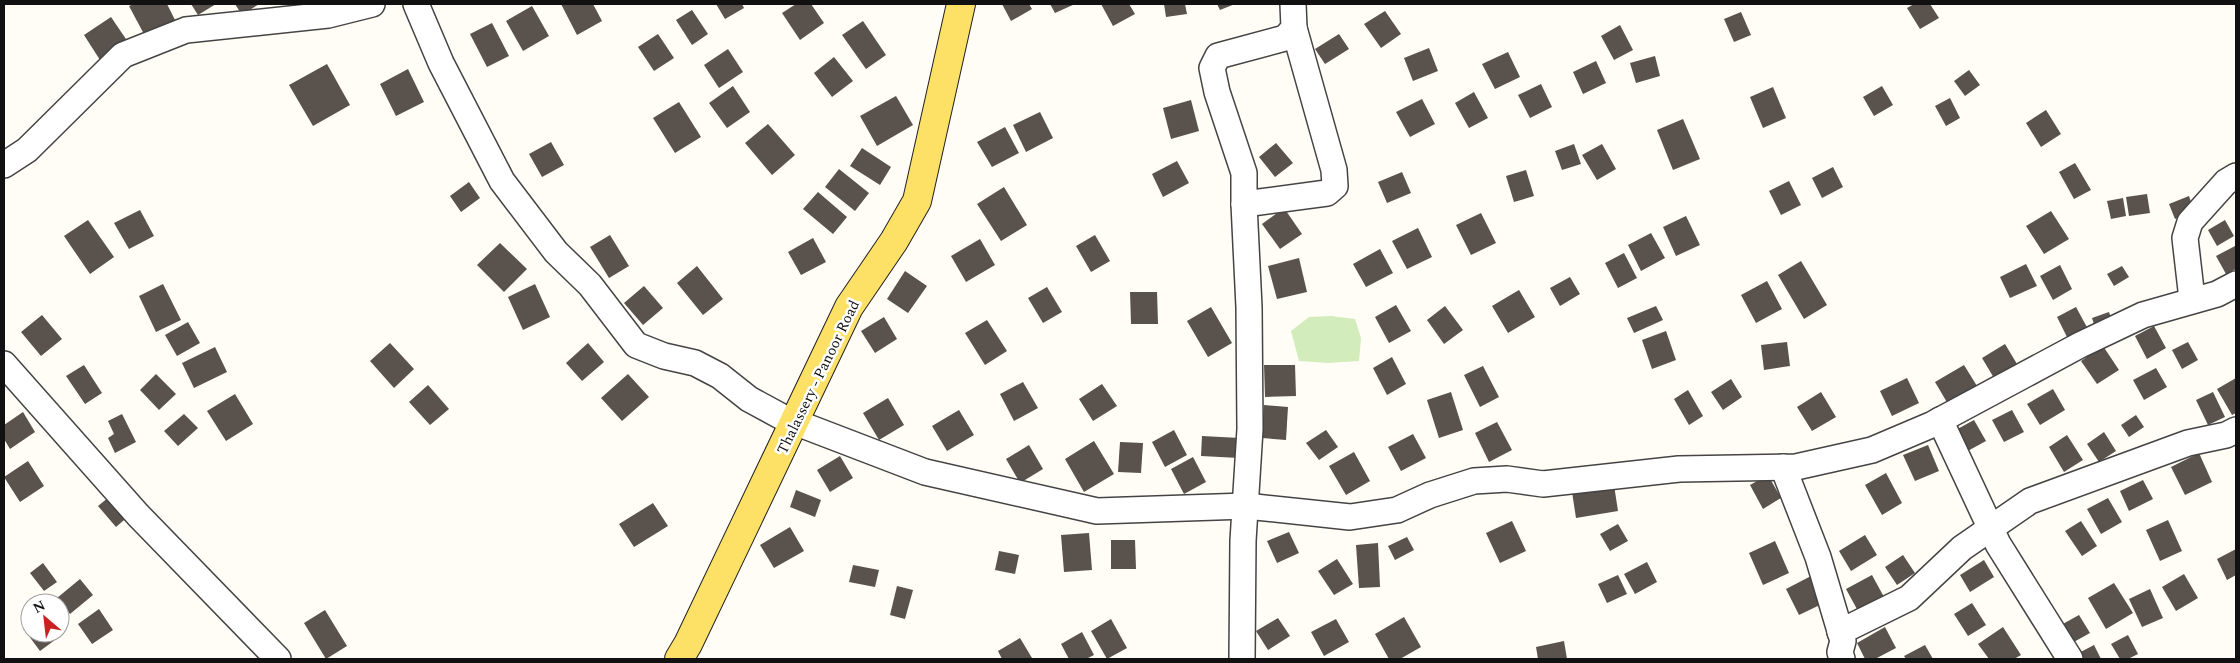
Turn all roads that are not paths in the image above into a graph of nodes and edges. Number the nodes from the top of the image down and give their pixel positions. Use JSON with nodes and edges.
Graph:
{"nodes":[{"id":1,"x":372,"y":4,"type":"edge"},
{"id":2,"x":416,"y":4,"type":"edge"},
{"id":3,"x":961,"y":4,"type":"edge"},
{"id":4,"x":326,"y":9,"type":"edge"},
{"id":5,"x":1294,"y":16,"type":"edge"},
{"id":6,"x":4,"y":165,"type":"edge"},
{"id":7,"x":2236,"y":176,"type":"edge"},
{"id":8,"x":1244,"y":204,"type":"junction"},
{"id":9,"x":2236,"y":284,"type":"edge"},
{"id":10,"x":2192,"y":299,"type":"junction"},
{"id":11,"x":4,"y":364,"type":"edge"},
{"id":12,"x":1940,"y":420,"type":"junction"},
{"id":13,"x":795,"y":423,"type":"junction"},
{"id":14,"x":2236,"y":430,"type":"edge"},
{"id":15,"x":1783,"y":467,"type":"junction"},
{"id":16,"x":1246,"y":506,"type":"junction"},
{"id":17,"x":1990,"y":529,"type":"junction"},
{"id":18,"x":1840,"y":632,"type":"junction"},
{"id":19,"x":278,"y":659,"type":"edge"},
{"id":20,"x":679,"y":659,"type":"edge"},
{"id":21,"x":1242,"y":659,"type":"edge"},
{"id":22,"x":1842,"y":659,"type":"edge"},
{"id":23,"x":2070,"y":659,"type":"edge"}],
"edges":[{"from":1,"to":4,"type":"street"},
{"from":2,"to":13,"type":"street"},
{"from":3,"to":13,"type":"main road","name":"Thalassery - Panoor Road"},
{"from":4,"to":6,"type":"street"},
{"from":5,"to":8,"type":"street"},
{"from":5,"to":8,"type":"street"},
{"from":7,"to":10,"type":"street"},
{"from":8,"to":16,"type":"street"},
{"from":9,"to":10,"type":"street"},
{"from":10,"to":12,"type":"street"},
{"from":11,"to":19,"type":"street"},
{"from":12,"to":15,"type":"street"},
{"from":12,"to":17,"type":"street"},
{"from":13,"to":16,"type":"street"},
{"from":13,"to":20,"type":"main road","name":"Thalassery - Panoor Road"},
{"from":14,"to":17,"type":"street"},
{"from":15,"to":16,"type":"street"},
{"from":15,"to":18,"type":"street"},
{"from":16,"to":21,"type":"street"},
{"from":17,"to":18,"type":"street"},
{"from":17,"to":23,"type":"street"},
{"from":18,"to":22,"type":"street"}]}
